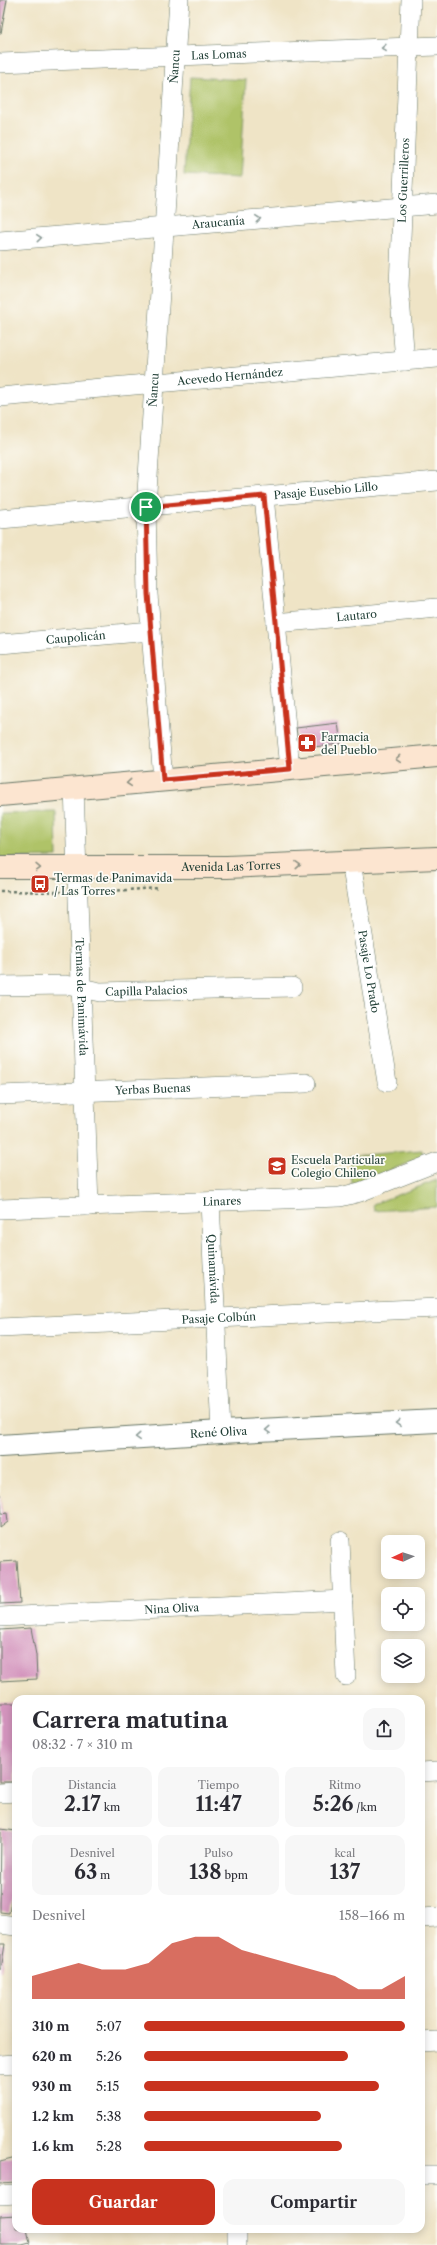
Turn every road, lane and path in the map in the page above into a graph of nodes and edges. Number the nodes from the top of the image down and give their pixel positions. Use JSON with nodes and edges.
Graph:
{"nodes":[{"id":1,"x":179,"y":0,"type":"edge"},
{"id":2,"x":411,"y":0,"type":"edge"},
{"id":3,"x":437,"y":46,"type":"edge"},
{"id":4,"x":409,"y":47,"type":"junction"},
{"id":5,"x":175,"y":56,"type":"junction"},
{"id":6,"x":0,"y":63,"type":"edge"},
{"id":7,"x":437,"y":204,"type":"edge"},
{"id":8,"x":401,"y":207,"type":"junction"},
{"id":9,"x":164,"y":228,"type":"junction"},
{"id":10,"x":0,"y":241,"type":"edge"},
{"id":11,"x":437,"y":358,"type":"edge"},
{"id":12,"x":405,"y":361,"type":"junction"},
{"id":13,"x":153,"y":383,"type":"junction"},
{"id":14,"x":0,"y":396,"type":"edge"},
{"id":15,"x":437,"y":481,"type":"edge"},
{"id":16,"x":264,"y":496,"type":"junction"},
{"id":17,"x":146,"y":507,"type":"junction"},
{"id":18,"x":0,"y":519,"type":"edge"},
{"id":19,"x":437,"y":608,"type":"edge"},
{"id":20,"x":276,"y":623,"type":"junction"},
{"id":21,"x":151,"y":631,"type":"junction"},
{"id":22,"x":0,"y":644,"type":"edge"},
{"id":23,"x":437,"y":756,"type":"edge"},
{"id":24,"x":290,"y":769,"type":"junction"},
{"id":25,"x":163,"y":780,"type":"junction"},
{"id":26,"x":74,"y":788,"type":"junction"},
{"id":27,"x":0,"y":795,"type":"edge"},
{"id":28,"x":437,"y":858,"type":"edge"},
{"id":29,"x":351,"y":862,"type":"junction"},
{"id":30,"x":0,"y":867,"type":"edge"},
{"id":31,"x":77,"y":869,"type":"junction"},
{"id":32,"x":0,"y":986,"type":"edge"},
{"id":33,"x":292,"y":987,"type":"dead end"},
{"id":34,"x":82,"y":988,"type":"junction"},
{"id":35,"x":387,"y":1082,"type":"dead end"},
{"id":36,"x":306,"y":1083,"type":"dead end"},
{"id":37,"x":85,"y":1092,"type":"junction"},
{"id":38,"x":0,"y":1095,"type":"edge"},
{"id":39,"x":437,"y":1162,"type":"edge"},
{"id":40,"x":210,"y":1202,"type":"junction"},
{"id":41,"x":90,"y":1206,"type":"junction"},
{"id":42,"x":0,"y":1209,"type":"edge"},
{"id":43,"x":437,"y":1308,"type":"edge"},
{"id":44,"x":215,"y":1318,"type":"junction"},
{"id":45,"x":0,"y":1328,"type":"edge"},
{"id":46,"x":437,"y":1421,"type":"edge"},
{"id":47,"x":221,"y":1432,"type":"junction"},
{"id":48,"x":0,"y":1446,"type":"edge"},
{"id":49,"x":340,"y":1541,"type":"dead end"},
{"id":50,"x":343,"y":1600,"type":"junction"},
{"id":51,"x":0,"y":1617,"type":"edge"},
{"id":52,"x":346,"y":1676,"type":"dead end"},
{"id":53,"x":437,"y":1771,"type":"edge"},
{"id":54,"x":425,"y":1772,"type":"edge"},
{"id":55,"x":12,"y":1792,"type":"edge"},
{"id":56,"x":0,"y":1793,"type":"edge"},
{"id":57,"x":437,"y":1917,"type":"edge"},
{"id":58,"x":425,"y":1918,"type":"edge"},
{"id":59,"x":0,"y":1924,"type":"edge"},
{"id":60,"x":12,"y":1926,"type":"edge"},
{"id":61,"x":437,"y":2041,"type":"edge"},
{"id":62,"x":425,"y":2042,"type":"edge"},
{"id":63,"x":12,"y":2064,"type":"edge"},
{"id":64,"x":0,"y":2065,"type":"edge"},
{"id":65,"x":425,"y":2175,"type":"edge"},
{"id":66,"x":437,"y":2175,"type":"edge"},
{"id":67,"x":12,"y":2194,"type":"edge"},
{"id":68,"x":0,"y":2195,"type":"edge"},
{"id":69,"x":237,"y":2233,"type":"edge"},
{"id":70,"x":237,"y":2245,"type":"edge"}],
"edges":[{"from":1,"to":5,"type":"street","name":"Ñancu"},
{"from":2,"to":4,"type":"street","name":"Los Guerrilleros"},
{"from":3,"to":4,"type":"street","name":"Las Lomas"},
{"from":4,"to":5,"type":"street","name":"Las Lomas","one_way":true},
{"from":4,"to":8,"type":"street","name":"Los Guerrilleros"},
{"from":5,"to":6,"type":"street","name":"Las Lomas"},
{"from":5,"to":9,"type":"street","name":"Ñancu"},
{"from":7,"to":8,"type":"street","name":"Araucanía"},
{"from":9,"to":8,"type":"street","name":"Araucanía","one_way":true},
{"from":8,"to":12,"type":"street","name":"Los Guerrilleros"},
{"from":10,"to":9,"type":"street","name":"Araucanía","one_way":true},
{"from":9,"to":13,"type":"street","name":"Ñancu"},
{"from":11,"to":12,"type":"street","name":"Acevedo Hernández"},
{"from":12,"to":13,"type":"street","name":"Acevedo Hernández"},
{"from":13,"to":14,"type":"street","name":"Acevedo Hernández"},
{"from":13,"to":17,"type":"street","name":"Ñancu"},
{"from":15,"to":16,"type":"street","name":"Pasaje Eusebio Lillo"},
{"from":16,"to":17,"type":"street","name":"Pasaje Eusebio Lillo"},
{"from":16,"to":20,"type":"street"},
{"from":17,"to":18,"type":"street","name":"Pasaje Eusebio Lillo"},
{"from":17,"to":21,"type":"street","name":"Ñancu"},
{"from":19,"to":20,"type":"street","name":"Lautaro"},
{"from":20,"to":24,"type":"street"},
{"from":21,"to":22,"type":"street","name":"Caupolicán"},
{"from":21,"to":25,"type":"street","name":"Ñancu"},
{"from":23,"to":24,"type":"main road","one_way":true},
{"from":24,"to":25,"type":"main road"},
{"from":25,"to":26,"type":"main road","one_way":true},
{"from":26,"to":27,"type":"main road"},
{"from":26,"to":31,"type":"street","name":"Termas de Panimávida"},
{"from":28,"to":29,"type":"main road","name":"Avenida Las Torres"},
{"from":31,"to":29,"type":"main road","name":"Avenida Las Torres","one_way":true},
{"from":29,"to":35,"type":"street","name":"Pasaje Lo Prado"},
{"from":30,"to":31,"type":"main road","name":"Avenida Las Torres","one_way":true},
{"from":31,"to":34,"type":"street","name":"Termas de Panimávida"},
{"from":32,"to":34,"type":"street","name":"Capilla Palacios"},
{"from":33,"to":34,"type":"street","name":"Capilla Palacios"},
{"from":34,"to":37,"type":"street","name":"Termas de Panimávida"},
{"from":36,"to":37,"type":"street","name":"Yerbas Buenas"},
{"from":37,"to":38,"type":"street","name":"Yerbas Buenas"},
{"from":37,"to":41,"type":"street","name":"Termas de Panimávida"},
{"from":39,"to":40,"type":"street","name":"Linares"},
{"from":40,"to":41,"type":"street","name":"Linares"},
{"from":40,"to":44,"type":"street","name":"Quinamávida"},
{"from":41,"to":42,"type":"street","name":"Linares"},
{"from":43,"to":44,"type":"street","name":"Pasaje Colbún"},
{"from":44,"to":45,"type":"street","name":"Pasaje Colbún"},
{"from":44,"to":47,"type":"street","name":"Quinamávida"},
{"from":46,"to":47,"type":"street","name":"René Oliva","one_way":true},
{"from":47,"to":48,"type":"street","name":"René Oliva","one_way":true},
{"from":49,"to":50,"type":"street"},
{"from":50,"to":51,"type":"street","name":"Nina Oliva"},
{"from":50,"to":52,"type":"street"},
{"from":53,"to":54,"type":"street"},
{"from":55,"to":56,"type":"street"},
{"from":57,"to":58,"type":"street"},
{"from":59,"to":60,"type":"street"},
{"from":61,"to":62,"type":"street"},
{"from":63,"to":64,"type":"street"},
{"from":65,"to":66,"type":"street"},
{"from":67,"to":68,"type":"street"},
{"from":69,"to":70,"type":"street"}]}
